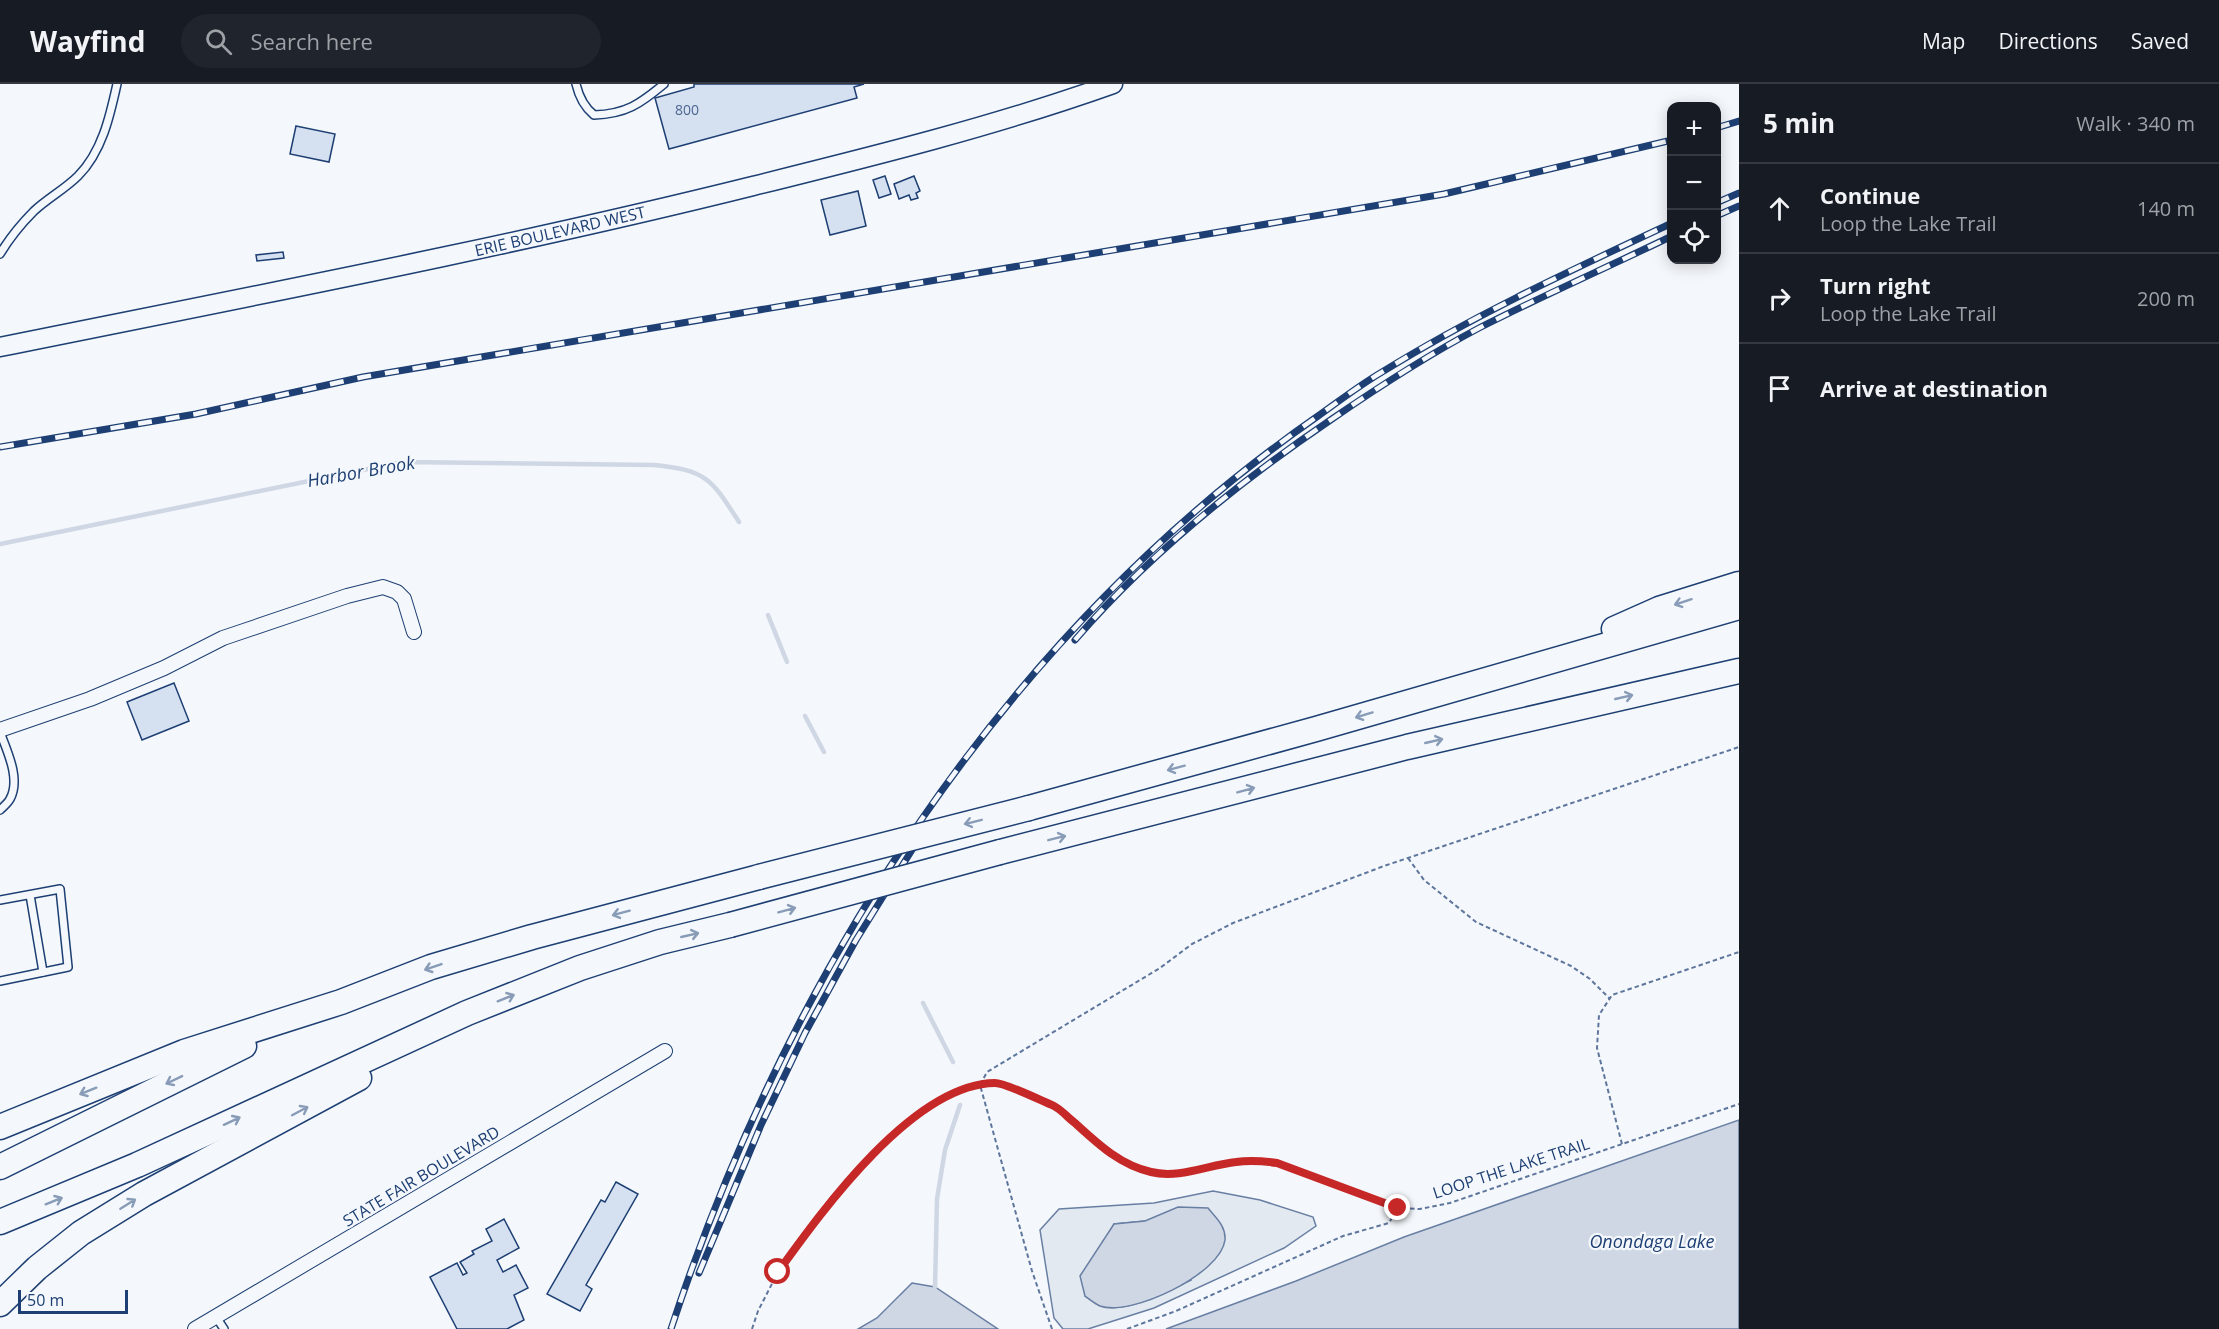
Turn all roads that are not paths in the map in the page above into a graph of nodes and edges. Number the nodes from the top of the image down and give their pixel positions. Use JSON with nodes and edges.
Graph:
{"nodes":[{"id":1,"x":117,"y":84,"type":"edge"},
{"id":2,"x":576,"y":84,"type":"edge"},
{"id":3,"x":664,"y":84,"type":"edge"},
{"id":4,"x":1113,"y":84,"type":"edge"},
{"id":5,"x":0,"y":254,"type":"edge"},
{"id":6,"x":0,"y":347,"type":"edge"},
{"id":7,"x":1739,"y":584,"type":"edge"},
{"id":8,"x":1739,"y":607,"type":"edge"},
{"id":9,"x":414,"y":632,"type":"dead end"},
{"id":10,"x":1520,"y":668,"type":"junction"},
{"id":11,"x":1739,"y":671,"type":"edge"},
{"id":12,"x":0,"y":731,"type":"edge"},
{"id":13,"x":0,"y":810,"type":"edge"},
{"id":14,"x":30,"y":895,"type":"junction"},
{"id":15,"x":0,"y":900,"type":"edge"},
{"id":16,"x":43,"y":972,"type":"junction"},
{"id":17,"x":0,"y":981,"type":"edge"},
{"id":18,"x":341,"y":1002,"type":"junction"},
{"id":19,"x":467,"y":1013,"type":"junction"},
{"id":20,"x":665,"y":1051,"type":"dead end"},
{"id":21,"x":0,"y":1127,"type":"edge"},
{"id":22,"x":0,"y":1167,"type":"edge"},
{"id":23,"x":0,"y":1222,"type":"edge"},
{"id":24,"x":0,"y":1304,"type":"edge"},
{"id":25,"x":216,"y":1317,"type":"junction"},
{"id":26,"x":195,"y":1329,"type":"edge"},
{"id":27,"x":224,"y":1329,"type":"edge"}],
"edges":[{"from":1,"to":5,"type":"lane"},
{"from":2,"to":3,"type":"lane"},
{"from":4,"to":6,"type":"main road","name":"ERIE BOULEVARD WEST"},
{"from":7,"to":10,"type":"highway","one_way":true},
{"from":8,"to":10,"type":"highway"},
{"from":9,"to":12,"type":"street"},
{"from":10,"to":18,"type":"highway","one_way":true,"bridge":true},
{"from":19,"to":11,"type":"highway","one_way":true,"bridge":true},
{"from":12,"to":13,"type":"lane"},
{"from":14,"to":15,"type":"lane"},
{"from":14,"to":16,"type":"lane"},
{"from":14,"to":16,"type":"lane"},
{"from":16,"to":17,"type":"lane"},
{"from":18,"to":21,"type":"highway","one_way":true},
{"from":18,"to":22,"type":"highway","one_way":true},
{"from":23,"to":19,"type":"highway","one_way":true},
{"from":24,"to":19,"type":"highway","one_way":true},
{"from":20,"to":25,"type":"street","name":"STATE FAIR BOULEVARD"},
{"from":25,"to":26,"type":"street","name":"STATE FAIR BOULEVARD"},
{"from":25,"to":27,"type":"lane"}]}
